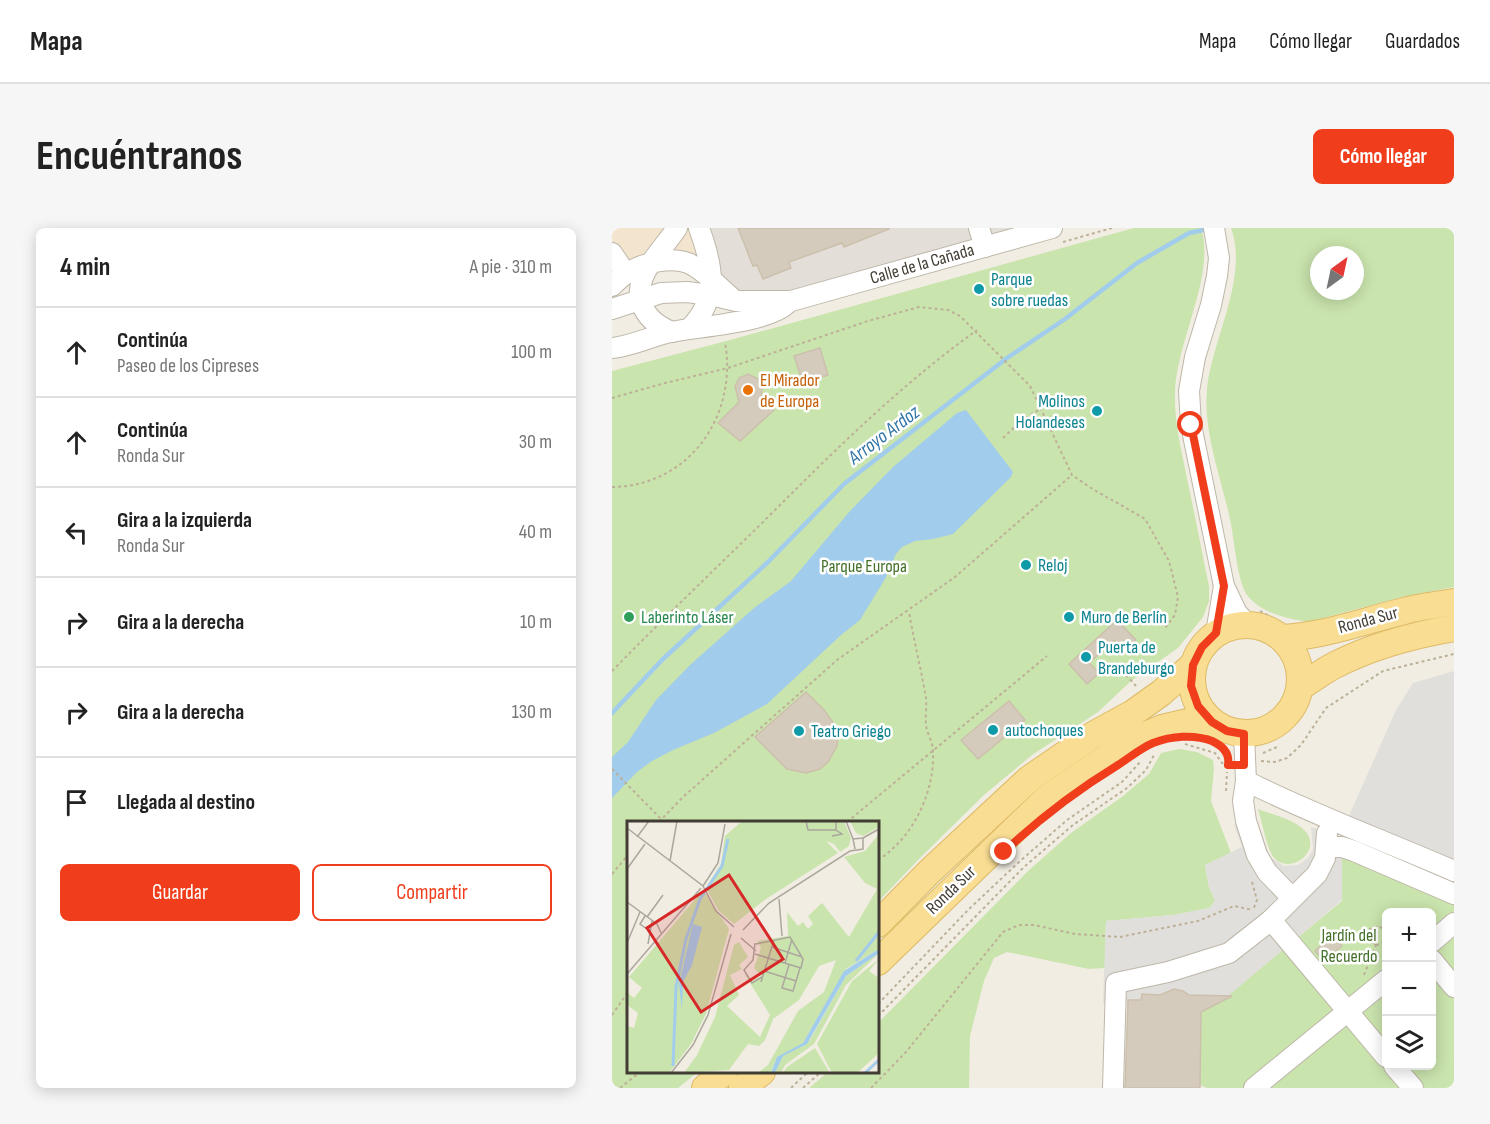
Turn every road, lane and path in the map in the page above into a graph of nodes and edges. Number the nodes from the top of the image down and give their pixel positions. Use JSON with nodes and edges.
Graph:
{"nodes":[{"id":1,"x":699,"y":228,"type":"edge"},
{"id":2,"x":1052,"y":228,"type":"edge"},
{"id":3,"x":1214,"y":231,"type":"edge"},
{"id":4,"x":672,"y":235,"type":"edge"},
{"id":5,"x":982,"y":237,"type":"edge"},
{"id":6,"x":612,"y":253,"type":"edge"},
{"id":7,"x":650,"y":263,"type":"junction"},
{"id":8,"x":619,"y":280,"type":"edge"},
{"id":9,"x":711,"y":287,"type":"junction"},
{"id":10,"x":640,"y":299,"type":"junction"},
{"id":11,"x":791,"y":301,"type":"junction"},
{"id":12,"x":612,"y":309,"type":"edge"},
{"id":13,"x":977,"y":330,"type":"junction"},
{"id":14,"x":680,"y":331,"type":"junction"},
{"id":15,"x":725,"y":341,"type":"dead end"},
{"id":16,"x":612,"y":348,"type":"edge"},
{"id":17,"x":728,"y":368,"type":"junction"},
{"id":18,"x":612,"y":399,"type":"edge"},
{"id":19,"x":1042,"y":408,"type":"junction"},
{"id":20,"x":1003,"y":438,"type":"dead end"},
{"id":21,"x":1072,"y":475,"type":"junction"},
{"id":22,"x":612,"y":487,"type":"edge"},
{"id":23,"x":1224,"y":586,"type":"junction"},
{"id":24,"x":1454,"y":602,"type":"edge"},
{"id":25,"x":909,"y":611,"type":"junction"},
{"id":26,"x":1253,"y":618,"type":"junction"},
{"id":27,"x":1165,"y":628,"type":"dead end"},
{"id":28,"x":1454,"y":628,"type":"edge"},
{"id":29,"x":1282,"y":630,"type":"junction"},
{"id":30,"x":1216,"y":633,"type":"junction"},
{"id":31,"x":1454,"y":654,"type":"edge"},
{"id":32,"x":1047,"y":656,"type":"dead end"},
{"id":33,"x":1193,"y":665,"type":"junction"},
{"id":34,"x":612,"y":671,"type":"edge"},
{"id":35,"x":1126,"y":675,"type":"dead end"},
{"id":36,"x":1136,"y":687,"type":"dead end"},
{"id":37,"x":1300,"y":687,"type":"junction"},
{"id":38,"x":1211,"y":732,"type":"junction"},
{"id":39,"x":1244,"y":734,"type":"junction"},
{"id":40,"x":1181,"y":743,"type":"dead end"},
{"id":41,"x":1158,"y":748,"type":"dead end"},
{"id":42,"x":933,"y":749,"type":"junction"},
{"id":43,"x":1143,"y":759,"type":"dead end"},
{"id":44,"x":1235,"y":766,"type":"junction"},
{"id":45,"x":612,"y":769,"type":"edge"},
{"id":46,"x":1226,"y":796,"type":"dead end"},
{"id":47,"x":661,"y":821,"type":"edge"},
{"id":48,"x":663,"y":821,"type":"edge"},
{"id":49,"x":847,"y":821,"type":"edge"},
{"id":50,"x":627,"y":856,"type":"edge"},
{"id":51,"x":879,"y":859,"type":"edge"},
{"id":52,"x":1454,"y":871,"type":"edge"},
{"id":53,"x":612,"y":874,"type":"edge"},
{"id":54,"x":1249,"y":874,"type":"dead end"},
{"id":55,"x":1454,"y":894,"type":"edge"},
{"id":56,"x":1292,"y":898,"type":"junction"},
{"id":57,"x":1253,"y":910,"type":"junction"},
{"id":58,"x":1271,"y":920,"type":"junction"},
{"id":59,"x":879,"y":923,"type":"edge"},
{"id":60,"x":1454,"y":923,"type":"edge"},
{"id":61,"x":1382,"y":928,"type":"edge"},
{"id":62,"x":1436,"y":938,"type":"edge"},
{"id":63,"x":1382,"y":944,"type":"edge"},
{"id":64,"x":1376,"y":945,"type":"junction"},
{"id":65,"x":879,"y":961,"type":"edge"},
{"id":66,"x":1433,"y":962,"type":"edge"},
{"id":67,"x":1364,"y":976,"type":"dead end"},
{"id":68,"x":1382,"y":983,"type":"edge"},
{"id":69,"x":1454,"y":987,"type":"edge"},
{"id":70,"x":627,"y":993,"type":"edge"},
{"id":71,"x":879,"y":1003,"type":"edge"},
{"id":72,"x":1348,"y":1011,"type":"junction"},
{"id":73,"x":612,"y":1015,"type":"edge"},
{"id":74,"x":879,"y":1015,"type":"edge"},
{"id":75,"x":1382,"y":1052,"type":"edge"},
{"id":76,"x":1398,"y":1070,"type":"edge"},
{"id":77,"x":638,"y":1073,"type":"edge"},
{"id":78,"x":722,"y":1073,"type":"edge"},
{"id":79,"x":760,"y":1073,"type":"edge"},
{"id":80,"x":806,"y":1073,"type":"edge"},
{"id":81,"x":818,"y":1073,"type":"edge"},
{"id":82,"x":1258,"y":1087,"type":"edge"},
{"id":83,"x":620,"y":1088,"type":"edge"},
{"id":84,"x":705,"y":1088,"type":"edge"},
{"id":85,"x":742,"y":1088,"type":"edge"},
{"id":86,"x":791,"y":1088,"type":"edge"},
{"id":87,"x":803,"y":1088,"type":"edge"},
{"id":88,"x":871,"y":1088,"type":"edge"},
{"id":89,"x":1113,"y":1088,"type":"edge"},
{"id":90,"x":1413,"y":1088,"type":"edge"}],
"edges":[{"from":1,"to":9,"type":"street"},
{"from":2,"to":5,"type":"street","name":"Calle de la Cañada"},
{"from":3,"to":23,"type":"street"},
{"from":4,"to":7,"type":"street"},
{"from":5,"to":11,"type":"street","name":"Calle de la Cañada"},
{"from":6,"to":8,"type":"street"},
{"from":7,"to":8,"type":"street"},
{"from":7,"to":9,"type":"street"},
{"from":7,"to":10,"type":"street"},
{"from":9,"to":10,"type":"street"},
{"from":9,"to":11,"type":"street"},
{"from":9,"to":14,"type":"street"},
{"from":10,"to":12,"type":"street"},
{"from":10,"to":14,"type":"street"},
{"from":11,"to":14,"type":"street"},
{"from":13,"to":17,"type":"path"},
{"from":13,"to":19,"type":"path"},
{"from":13,"to":34,"type":"path"},
{"from":14,"to":16,"type":"street"},
{"from":15,"to":17,"type":"path"},
{"from":17,"to":18,"type":"path"},
{"from":17,"to":22,"type":"path"},
{"from":19,"to":20,"type":"path"},
{"from":19,"to":21,"type":"path"},
{"from":21,"to":25,"type":"path"},
{"from":21,"to":27,"type":"path"},
{"from":23,"to":26,"type":"street"},
{"from":23,"to":30,"type":"street"},
{"from":24,"to":29,"type":"main road","name":"Ronda Sur"},
{"from":25,"to":42,"type":"path"},
{"from":25,"to":48,"type":"path"},
{"from":26,"to":29,"type":"path"},
{"from":26,"to":29,"type":"main road"},
{"from":26,"to":30,"type":"main road"},
{"from":28,"to":37,"type":"main road","name":"Ronda Sur"},
{"from":29,"to":37,"type":"main road"},
{"from":30,"to":33,"type":"main road","name":"Ronda Sur"},
{"from":31,"to":44,"type":"path"},
{"from":32,"to":42,"type":"path"},
{"from":33,"to":38,"type":"main road"},
{"from":33,"to":59,"type":"main road","name":"Ronda Sur"},
{"from":35,"to":36,"type":"path"},
{"from":37,"to":39,"type":"main road"},
{"from":38,"to":39,"type":"main road","name":"Ronda Sur"},
{"from":38,"to":44,"type":"path"},
{"from":38,"to":65,"type":"main road","name":"Ronda Sur"},
{"from":39,"to":44,"type":"street"},
{"from":40,"to":44,"type":"path"},
{"from":41,"to":74,"type":"path"},
{"from":42,"to":49,"type":"path"},
{"from":42,"to":51,"type":"path"},
{"from":43,"to":71,"type":"path"},
{"from":44,"to":46,"type":"path"},
{"from":44,"to":52,"type":"street"},
{"from":44,"to":56,"type":"street"},
{"from":45,"to":47,"type":"path"},
{"from":50,"to":53,"type":"path"},
{"from":54,"to":57,"type":"path"},
{"from":55,"to":56,"type":"street"},
{"from":56,"to":58,"type":"street"},
{"from":57,"to":58,"type":"path"},
{"from":57,"to":88,"type":"path"},
{"from":58,"to":72,"type":"street"},
{"from":58,"to":89,"type":"street"},
{"from":60,"to":62,"type":"street"},
{"from":61,"to":64,"type":"path"},
{"from":63,"to":64,"type":"path"},
{"from":64,"to":67,"type":"path"},
{"from":66,"to":69,"type":"street"},
{"from":68,"to":72,"type":"street"},
{"from":70,"to":73,"type":"path"},
{"from":72,"to":75,"type":"street"},
{"from":72,"to":82,"type":"street"},
{"from":76,"to":90,"type":"street"},
{"from":77,"to":83,"type":"path"},
{"from":78,"to":84,"type":"main road"},
{"from":79,"to":85,"type":"main road"},
{"from":80,"to":86,"type":"path"},
{"from":81,"to":87,"type":"path"}]}
